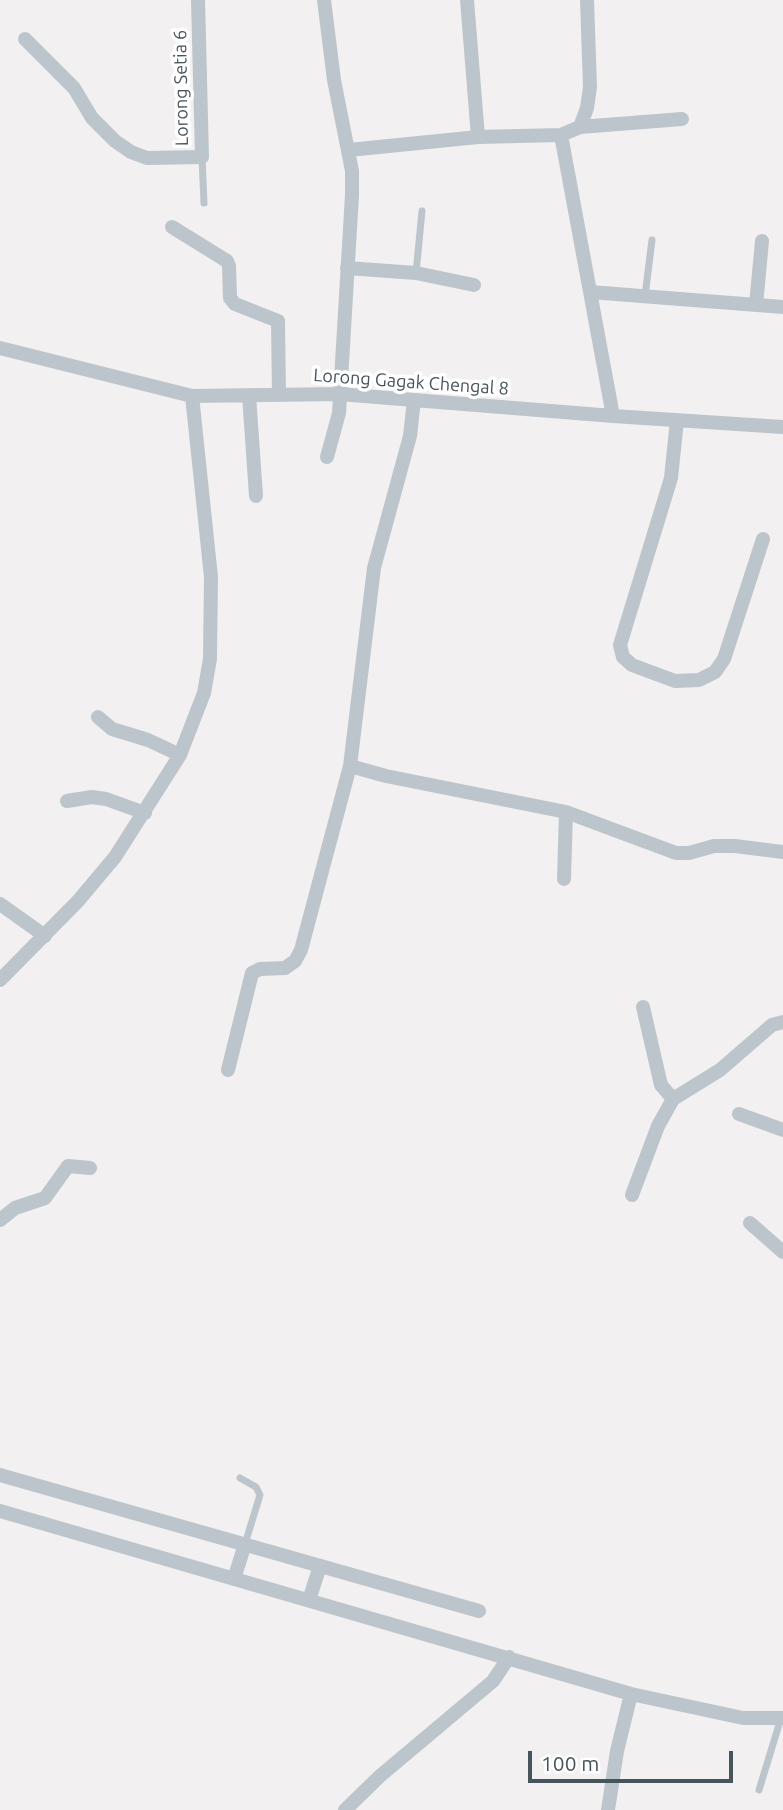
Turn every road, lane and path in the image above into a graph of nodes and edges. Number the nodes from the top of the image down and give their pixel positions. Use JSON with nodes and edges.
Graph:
{"nodes":[{"id":1,"x":198,"y":0,"type":"edge"},
{"id":2,"x":324,"y":0,"type":"edge"},
{"id":3,"x":467,"y":0,"type":"edge"},
{"id":4,"x":587,"y":0,"type":"edge"},
{"id":5,"x":25,"y":38,"type":"dead end"},
{"id":6,"x":682,"y":119,"type":"dead end"},
{"id":7,"x":580,"y":127,"type":"junction"},
{"id":8,"x":561,"y":135,"type":"junction"},
{"id":9,"x":478,"y":137,"type":"junction"},
{"id":10,"x":348,"y":150,"type":"junction"},
{"id":11,"x":202,"y":157,"type":"junction"},
{"id":12,"x":204,"y":202,"type":"dead end"},
{"id":13,"x":422,"y":211,"type":"dead end"},
{"id":14,"x":172,"y":227,"type":"dead end"},
{"id":15,"x":652,"y":240,"type":"dead end"},
{"id":16,"x":762,"y":241,"type":"dead end"},
{"id":17,"x":347,"y":268,"type":"junction"},
{"id":18,"x":416,"y":273,"type":"junction"},
{"id":19,"x":474,"y":285,"type":"dead end"},
{"id":20,"x":590,"y":292,"type":"junction"},
{"id":21,"x":645,"y":296,"type":"junction"},
{"id":22,"x":756,"y":305,"type":"junction"},
{"id":23,"x":783,"y":307,"type":"edge"},
{"id":24,"x":0,"y":348,"type":"edge"},
{"id":25,"x":339,"y":394,"type":"junction"},
{"id":26,"x":249,"y":395,"type":"junction"},
{"id":27,"x":279,"y":395,"type":"junction"},
{"id":28,"x":192,"y":396,"type":"junction"},
{"id":29,"x":414,"y":400,"type":"junction"},
{"id":30,"x":612,"y":416,"type":"junction"},
{"id":31,"x":677,"y":420,"type":"junction"},
{"id":32,"x":783,"y":427,"type":"edge"},
{"id":33,"x":327,"y":457,"type":"dead end"},
{"id":34,"x":256,"y":496,"type":"dead end"},
{"id":35,"x":763,"y":539,"type":"dead end"},
{"id":36,"x":98,"y":717,"type":"dead end"},
{"id":37,"x":180,"y":755,"type":"junction"},
{"id":38,"x":350,"y":766,"type":"junction"},
{"id":39,"x":67,"y":801,"type":"dead end"},
{"id":40,"x":566,"y":812,"type":"junction"},
{"id":41,"x":145,"y":813,"type":"junction"},
{"id":42,"x":783,"y":852,"type":"edge"},
{"id":43,"x":564,"y":879,"type":"dead end"},
{"id":44,"x":0,"y":904,"type":"edge"},
{"id":45,"x":45,"y":936,"type":"junction"},
{"id":46,"x":0,"y":981,"type":"edge"},
{"id":47,"x":643,"y":1007,"type":"dead end"},
{"id":48,"x":783,"y":1022,"type":"edge"},
{"id":49,"x":228,"y":1070,"type":"dead end"},
{"id":50,"x":673,"y":1099,"type":"junction"},
{"id":51,"x":739,"y":1114,"type":"dead end"},
{"id":52,"x":783,"y":1129,"type":"edge"},
{"id":53,"x":90,"y":1168,"type":"dead end"},
{"id":54,"x":632,"y":1195,"type":"dead end"},
{"id":55,"x":0,"y":1220,"type":"edge"},
{"id":56,"x":750,"y":1223,"type":"dead end"},
{"id":57,"x":783,"y":1252,"type":"edge"},
{"id":58,"x":0,"y":1475,"type":"edge"},
{"id":59,"x":240,"y":1478,"type":"dead end"},
{"id":60,"x":0,"y":1511,"type":"edge"},
{"id":61,"x":245,"y":1544,"type":"junction"},
{"id":62,"x":320,"y":1566,"type":"junction"},
{"id":63,"x":234,"y":1579,"type":"junction"},
{"id":64,"x":309,"y":1600,"type":"junction"},
{"id":65,"x":479,"y":1611,"type":"dead end"},
{"id":66,"x":509,"y":1657,"type":"junction"},
{"id":67,"x":631,"y":1694,"type":"junction"},
{"id":68,"x":782,"y":1718,"type":"edge"},
{"id":69,"x":759,"y":1790,"type":"dead end"},
{"id":70,"x":345,"y":1810,"type":"edge"},
{"id":71,"x":608,"y":1810,"type":"edge"}],
"edges":[{"from":1,"to":11,"type":"street","name":"Lorong Setia 6"},
{"from":2,"to":10,"type":"street"},
{"from":3,"to":9,"type":"street"},
{"from":4,"to":7,"type":"street"},
{"from":5,"to":11,"type":"street","name":"Lorong Setia 6"},
{"from":6,"to":7,"type":"street"},
{"from":7,"to":8,"type":"street"},
{"from":8,"to":9,"type":"street"},
{"from":8,"to":20,"type":"street"},
{"from":9,"to":10,"type":"street"},
{"from":10,"to":17,"type":"street"},
{"from":11,"to":12,"type":"lane"},
{"from":13,"to":18,"type":"lane"},
{"from":14,"to":27,"type":"street"},
{"from":15,"to":21,"type":"lane"},
{"from":16,"to":22,"type":"street"},
{"from":17,"to":18,"type":"street"},
{"from":17,"to":25,"type":"street"},
{"from":18,"to":19,"type":"street"},
{"from":20,"to":21,"type":"street"},
{"from":20,"to":30,"type":"street"},
{"from":21,"to":22,"type":"street"},
{"from":22,"to":23,"type":"street"},
{"from":24,"to":28,"type":"street","name":"Lorong Gagak Chengal 8"},
{"from":25,"to":27,"type":"street","name":"Lorong Gagak Chengal 8"},
{"from":25,"to":29,"type":"street","name":"Lorong Gagak Chengal 8"},
{"from":25,"to":33,"type":"street"},
{"from":26,"to":27,"type":"street","name":"Lorong Gagak Chengal 8"},
{"from":26,"to":28,"type":"street","name":"Lorong Gagak Chengal 8"},
{"from":26,"to":34,"type":"street"},
{"from":28,"to":37,"type":"street"},
{"from":29,"to":30,"type":"street","name":"Lorong Gagak Chengal 8"},
{"from":29,"to":38,"type":"street"},
{"from":30,"to":31,"type":"street","name":"Lorong Gagak Chengal 8"},
{"from":31,"to":32,"type":"street","name":"Lorong Gagak Chengal 8"},
{"from":31,"to":35,"type":"street"},
{"from":36,"to":37,"type":"street"},
{"from":37,"to":41,"type":"street"},
{"from":38,"to":40,"type":"street"},
{"from":38,"to":49,"type":"street"},
{"from":39,"to":41,"type":"street"},
{"from":40,"to":42,"type":"street"},
{"from":40,"to":43,"type":"street"},
{"from":41,"to":45,"type":"street"},
{"from":44,"to":45,"type":"street"},
{"from":45,"to":46,"type":"street"},
{"from":47,"to":50,"type":"street"},
{"from":48,"to":50,"type":"street"},
{"from":50,"to":54,"type":"street"},
{"from":51,"to":52,"type":"street"},
{"from":53,"to":55,"type":"street"},
{"from":56,"to":57,"type":"street"},
{"from":58,"to":61,"type":"street"},
{"from":59,"to":61,"type":"lane"},
{"from":60,"to":63,"type":"street"},
{"from":61,"to":62,"type":"street"},
{"from":61,"to":63,"type":"street"},
{"from":62,"to":64,"type":"street"},
{"from":62,"to":65,"type":"street"},
{"from":63,"to":64,"type":"street"},
{"from":64,"to":66,"type":"street"},
{"from":66,"to":67,"type":"street"},
{"from":66,"to":70,"type":"street"},
{"from":67,"to":68,"type":"street"},
{"from":67,"to":71,"type":"street"},
{"from":68,"to":69,"type":"lane"}]}
